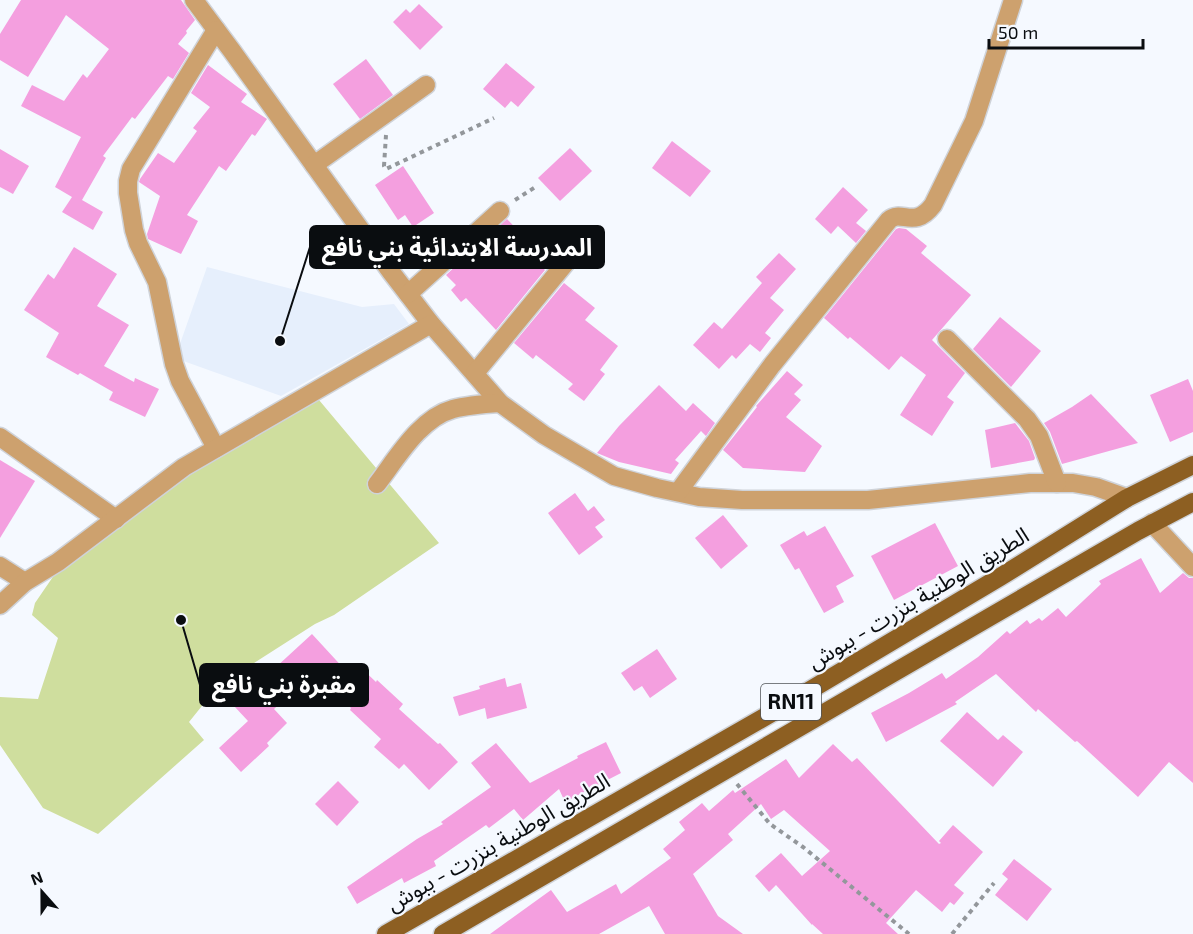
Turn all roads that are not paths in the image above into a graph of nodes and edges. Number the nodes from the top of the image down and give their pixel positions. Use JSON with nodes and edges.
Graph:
{"nodes":[{"id":1,"x":194,"y":0,"type":"edge"},
{"id":2,"x":1013,"y":0,"type":"edge"},
{"id":3,"x":216,"y":30,"type":"junction"},
{"id":4,"x":426,"y":85,"type":"dead end"},
{"id":5,"x":314,"y":165,"type":"junction"},
{"id":6,"x":500,"y":211,"type":"road end"},
{"id":7,"x":582,"y":243,"type":"dead end"},
{"id":8,"x":408,"y":294,"type":"junction"},
{"id":9,"x":431,"y":324,"type":"junction"},
{"id":10,"x":947,"y":339,"type":"dead end"},
{"id":11,"x":475,"y":373,"type":"junction"},
{"id":12,"x":500,"y":403,"type":"junction"},
{"id":13,"x":0,"y":437,"type":"edge"},
{"id":14,"x":216,"y":448,"type":"junction"},
{"id":15,"x":1193,"y":465,"type":"edge"},
{"id":16,"x":1057,"y":483,"type":"junction"},
{"id":17,"x":377,"y":484,"type":"dead end"},
{"id":18,"x":678,"y":492,"type":"junction"},
{"id":19,"x":1127,"y":498,"type":"junction"},
{"id":20,"x":1193,"y":502,"type":"edge"},
{"id":21,"x":116,"y":519,"type":"junction"},
{"id":22,"x":1152,"y":523,"type":"junction"},
{"id":23,"x":0,"y":566,"type":"edge"},
{"id":24,"x":1193,"y":567,"type":"edge"},
{"id":25,"x":24,"y":582,"type":"junction"},
{"id":26,"x":0,"y":605,"type":"edge"},
{"id":27,"x":386,"y":934,"type":"edge"},
{"id":28,"x":443,"y":934,"type":"edge"}],
"edges":[{"from":1,"to":3,"type":"street"},
{"from":2,"to":18,"type":"street"},
{"from":3,"to":5,"type":"street"},
{"from":3,"to":14,"type":"street"},
{"from":4,"to":5,"type":"street"},
{"from":5,"to":8,"type":"street"},
{"from":6,"to":8,"type":"street"},
{"from":7,"to":11,"type":"street"},
{"from":8,"to":9,"type":"street"},
{"from":9,"to":11,"type":"street"},
{"from":9,"to":14,"type":"street"},
{"from":10,"to":16,"type":"street"},
{"from":11,"to":12,"type":"street"},
{"from":12,"to":17,"type":"street"},
{"from":12,"to":18,"type":"street"},
{"from":13,"to":21,"type":"street"},
{"from":14,"to":21,"type":"street"},
{"from":15,"to":19,"type":"main road","name":"الطريق الوطنية بنزرت - ببوش","number":"RN11"},
{"from":16,"to":18,"type":"street"},
{"from":16,"to":19,"type":"street"},
{"from":19,"to":27,"type":"main road","name":"الطريق الوطنية بنزرت - ببوش","number":"RN11"},
{"from":20,"to":22,"type":"main road","number":"RN11"},
{"from":21,"to":25,"type":"street"},
{"from":22,"to":24,"type":"street"},
{"from":22,"to":28,"type":"main road","number":"RN11"},
{"from":23,"to":25,"type":"street"},
{"from":25,"to":26,"type":"street"}]}
